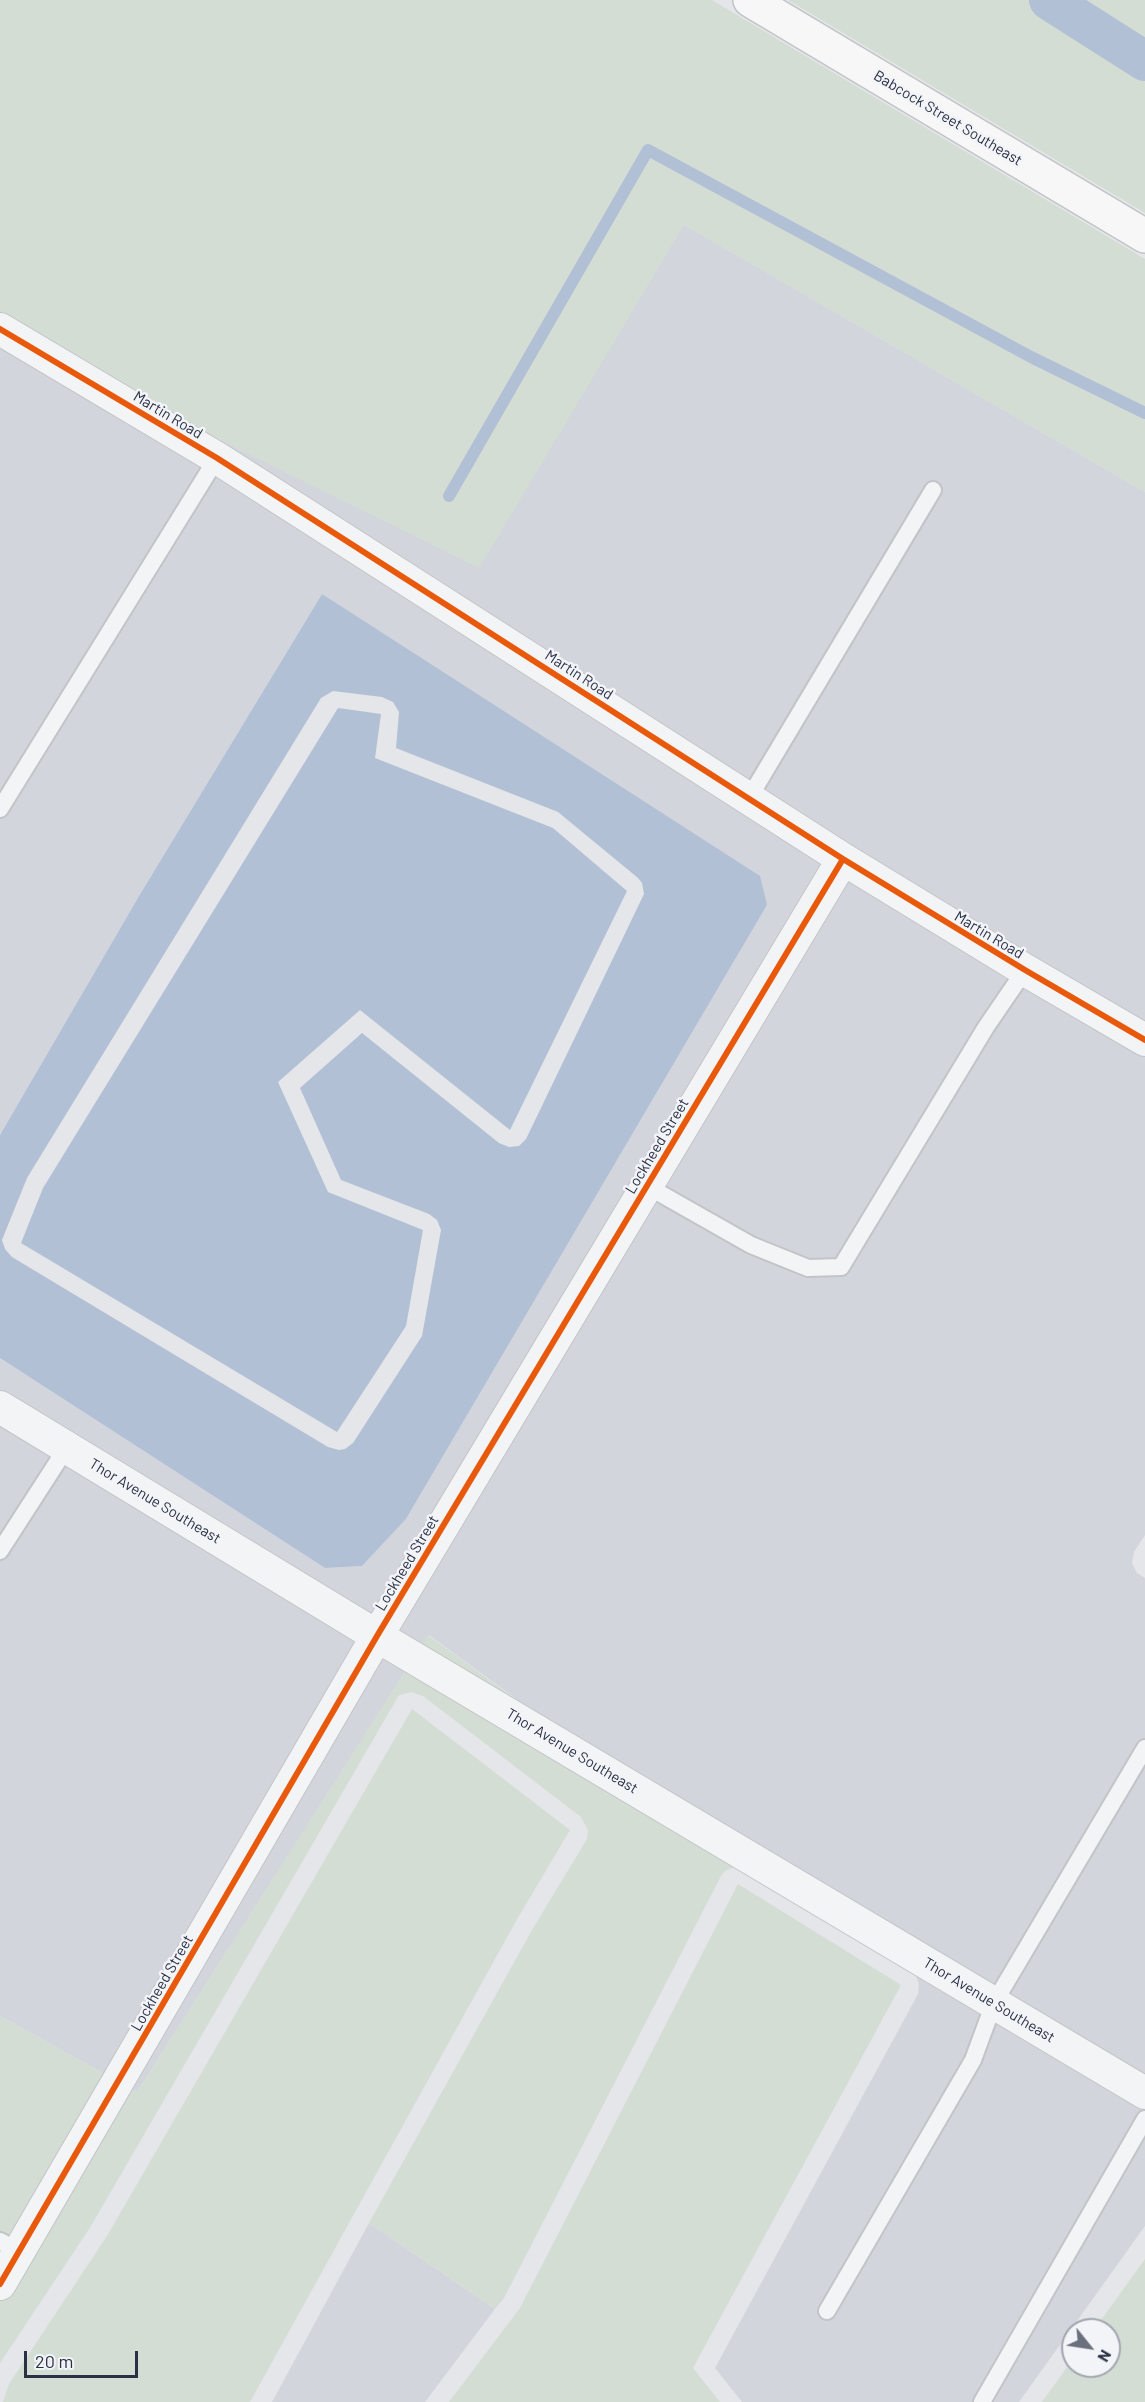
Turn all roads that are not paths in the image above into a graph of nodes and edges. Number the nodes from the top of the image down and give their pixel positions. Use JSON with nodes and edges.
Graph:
{"nodes":[{"id":1,"x":750,"y":0,"type":"edge"},
{"id":2,"x":1145,"y":236,"type":"edge"},
{"id":3,"x":0,"y":329,"type":"edge"},
{"id":4,"x":217,"y":458,"type":"junction"},
{"id":5,"x":933,"y":490,"type":"dead end"},
{"id":6,"x":749,"y":798,"type":"junction"},
{"id":7,"x":0,"y":809,"type":"edge"},
{"id":8,"x":843,"y":860,"type":"junction"},
{"id":9,"x":1025,"y":970,"type":"junction"},
{"id":10,"x":1145,"y":1040,"type":"edge"},
{"id":11,"x":647,"y":1186,"type":"junction"},
{"id":12,"x":0,"y":1407,"type":"edge"},
{"id":13,"x":67,"y":1447,"type":"junction"},
{"id":14,"x":0,"y":1551,"type":"edge"},
{"id":15,"x":377,"y":1636,"type":"junction"},
{"id":16,"x":1145,"y":1748,"type":"edge"},
{"id":17,"x":994,"y":2003,"type":"junction"},
{"id":18,"x":1145,"y":2093,"type":"edge"},
{"id":19,"x":1145,"y":2119,"type":"edge"},
{"id":20,"x":9,"y":2247,"type":"edge"},
{"id":21,"x":0,"y":2284,"type":"edge"},
{"id":22,"x":827,"y":2311,"type":"dead end"},
{"id":23,"x":982,"y":2402,"type":"edge"}],
"edges":[{"from":1,"to":2,"type":"main road","name":"Babcock Street Southeast"},
{"from":3,"to":4,"type":"street","name":"Martin Road"},
{"from":4,"to":6,"type":"street","name":"Martin Road"},
{"from":4,"to":7,"type":"lane"},
{"from":5,"to":6,"type":"lane"},
{"from":6,"to":8,"type":"street","name":"Martin Road"},
{"from":8,"to":9,"type":"street","name":"Martin Road"},
{"from":8,"to":11,"type":"street","name":"Lockheed Street"},
{"from":9,"to":10,"type":"street","name":"Martin Road"},
{"from":9,"to":11,"type":"lane"},
{"from":11,"to":15,"type":"street","name":"Lockheed Street"},
{"from":12,"to":13,"type":"street","name":"Thor Avenue Southeast"},
{"from":13,"to":14,"type":"lane"},
{"from":13,"to":15,"type":"street","name":"Thor Avenue Southeast"},
{"from":15,"to":17,"type":"street","name":"Thor Avenue Southeast"},
{"from":15,"to":20,"type":"street","name":"Lockheed Street"},
{"from":16,"to":17,"type":"lane"},
{"from":17,"to":18,"type":"street","name":"Thor Avenue Southeast"},
{"from":17,"to":22,"type":"lane"},
{"from":19,"to":23,"type":"lane"},
{"from":20,"to":21,"type":"street","name":"Lockheed Street"}]}
